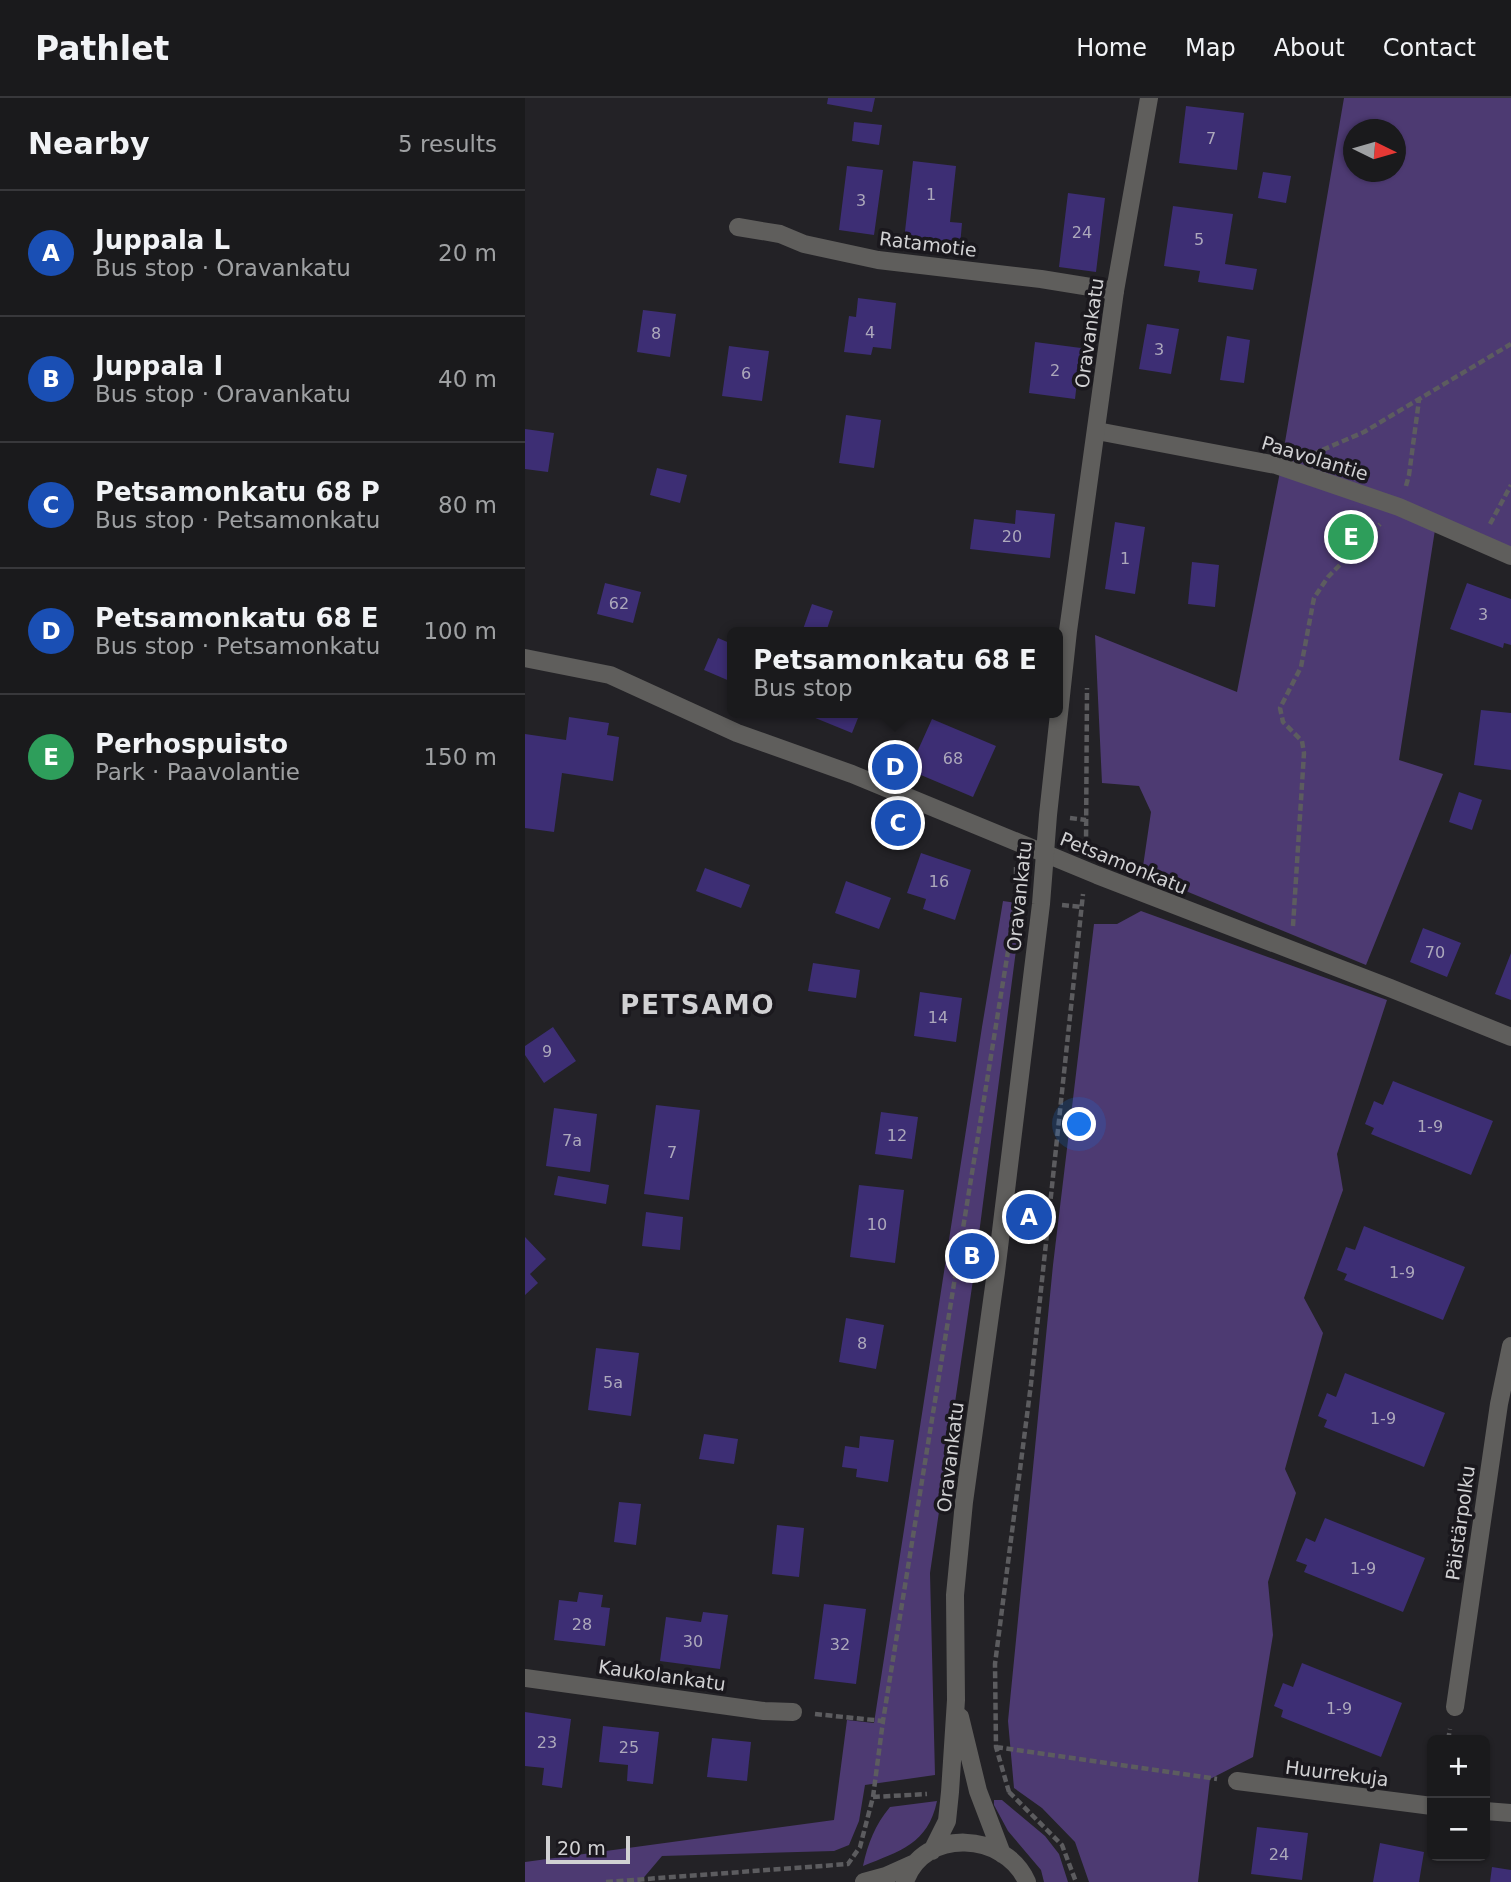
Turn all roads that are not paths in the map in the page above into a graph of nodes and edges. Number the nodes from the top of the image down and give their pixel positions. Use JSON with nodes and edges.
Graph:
{"nodes":[{"id":1,"x":1149,"y":98,"type":"edge"},
{"id":2,"x":738,"y":227,"type":"dead end"},
{"id":3,"x":1115,"y":291,"type":"junction"},
{"id":4,"x":1097,"y":431,"type":"junction"},
{"id":5,"x":1511,"y":556,"type":"edge"},
{"id":6,"x":525,"y":658,"type":"edge"},
{"id":7,"x":1063,"y":671,"type":"edge"},
{"id":8,"x":1058,"y":718,"type":"edge"},
{"id":9,"x":1045,"y":853,"type":"junction"},
{"id":10,"x":1511,"y":1037,"type":"edge"},
{"id":11,"x":1511,"y":1346,"type":"edge"},
{"id":12,"x":525,"y":1678,"type":"edge"},
{"id":13,"x":956,"y":1700,"type":"junction"},
{"id":14,"x":1455,"y":1707,"type":"dead end"},
{"id":15,"x":793,"y":1712,"type":"road end"},
{"id":16,"x":1237,"y":1781,"type":"road end"},
{"id":17,"x":1427,"y":1805,"type":"edge"},
{"id":18,"x":1490,"y":1811,"type":"edge"},
{"id":19,"x":1511,"y":1813,"type":"edge"},
{"id":20,"x":1002,"y":1854,"type":"junction"},
{"id":21,"x":925,"y":1856,"type":"junction"},
{"id":22,"x":864,"y":1882,"type":"edge"},
{"id":23,"x":905,"y":1882,"type":"edge"},
{"id":24,"x":1027,"y":1882,"type":"edge"}],
"edges":[{"from":1,"to":3,"type":"street","name":"Oravankatu"},
{"from":2,"to":3,"type":"street","name":"Ratamotie"},
{"from":3,"to":4,"type":"street","name":"Oravankatu"},
{"from":4,"to":5,"type":"street","name":"Paavolantie"},
{"from":4,"to":7,"type":"street","name":"Oravankatu"},
{"from":6,"to":9,"type":"street","name":"Petsamonkatu"},
{"from":8,"to":9,"type":"street","name":"Oravankatu"},
{"from":9,"to":10,"type":"street","name":"Petsamonkatu"},
{"from":9,"to":13,"type":"street","name":"Oravankatu"},
{"from":11,"to":14,"type":"street","name":"Päistärpolku"},
{"from":12,"to":15,"type":"street","name":"Kaukolankatu"},
{"from":13,"to":20,"type":"street","name":"Oravankatu"},
{"from":13,"to":21,"type":"street","name":"Oravankatu"},
{"from":16,"to":17,"type":"street","name":"Huurrekuja"},
{"from":18,"to":19,"type":"street"},
{"from":20,"to":21,"type":"street"},
{"from":20,"to":24,"type":"street"},
{"from":21,"to":22,"type":"street"},
{"from":21,"to":23,"type":"street","name":"Oravankatu"}]}
